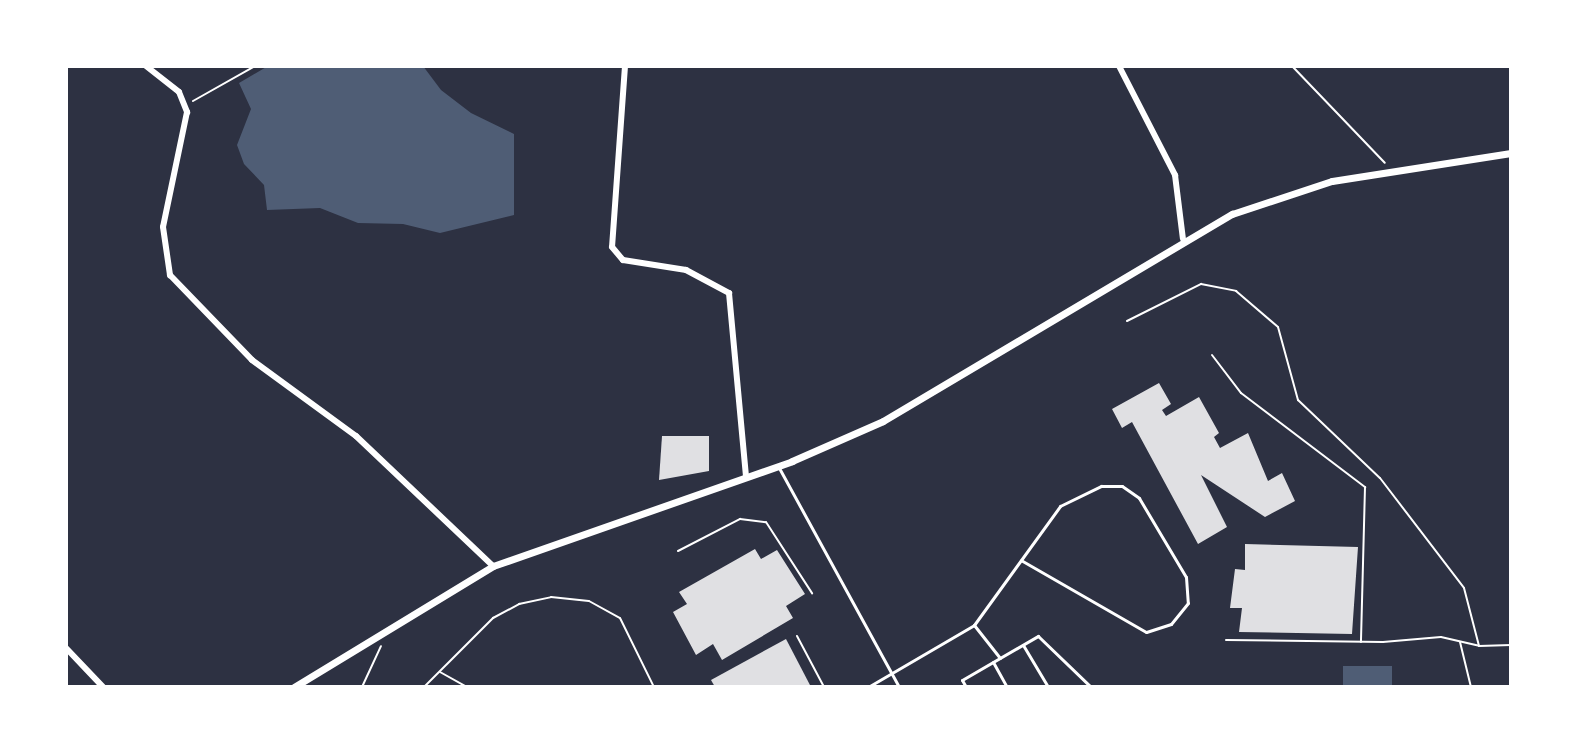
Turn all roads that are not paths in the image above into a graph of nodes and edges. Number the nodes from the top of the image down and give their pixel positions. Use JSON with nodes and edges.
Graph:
{"nodes":[{"id":1,"x":146,"y":66,"type":"edge"},
{"id":2,"x":625,"y":66,"type":"edge"},
{"id":3,"x":1119,"y":66,"type":"edge"},
{"id":4,"x":1511,"y":153,"type":"edge"},
{"id":5,"x":1183,"y":239,"type":"junction"},
{"id":6,"x":778,"y":466,"type":"junction"},
{"id":7,"x":746,"y":477,"type":"junction"},
{"id":8,"x":1021,"y":560,"type":"junction"},
{"id":9,"x":493,"y":566,"type":"junction"},
{"id":10,"x":974,"y":625,"type":"junction"},
{"id":11,"x":1023,"y":645,"type":"junction"},
{"id":12,"x":66,"y":648,"type":"edge"},
{"id":13,"x":1000,"y":658,"type":"junction"},
{"id":14,"x":993,"y":662,"type":"junction"},
{"id":15,"x":892,"y":674,"type":"junction"},
{"id":16,"x":103,"y":687,"type":"edge"},
{"id":17,"x":294,"y":687,"type":"edge"},
{"id":18,"x":868,"y":687,"type":"edge"},
{"id":19,"x":899,"y":687,"type":"edge"},
{"id":20,"x":966,"y":687,"type":"edge"},
{"id":21,"x":1007,"y":687,"type":"edge"},
{"id":22,"x":1048,"y":687,"type":"edge"},
{"id":23,"x":1091,"y":687,"type":"edge"}],
"edges":[{"from":1,"to":9,"type":"street"},
{"from":2,"to":7,"type":"street"},
{"from":3,"to":5,"type":"street"},
{"from":4,"to":5,"type":"street"},
{"from":5,"to":6,"type":"street"},
{"from":6,"to":7,"type":"street"},
{"from":6,"to":15,"type":"lane"},
{"from":7,"to":9,"type":"street"},
{"from":8,"to":8,"type":"lane"},
{"from":8,"to":10,"type":"lane"},
{"from":9,"to":17,"type":"street"},
{"from":10,"to":13,"type":"lane"},
{"from":10,"to":15,"type":"lane"},
{"from":11,"to":13,"type":"lane"},
{"from":11,"to":22,"type":"lane"},
{"from":11,"to":23,"type":"lane"},
{"from":12,"to":16,"type":"street"},
{"from":13,"to":14,"type":"lane"},
{"from":14,"to":20,"type":"lane"},
{"from":14,"to":21,"type":"lane"},
{"from":15,"to":18,"type":"lane"},
{"from":15,"to":19,"type":"lane"}]}
